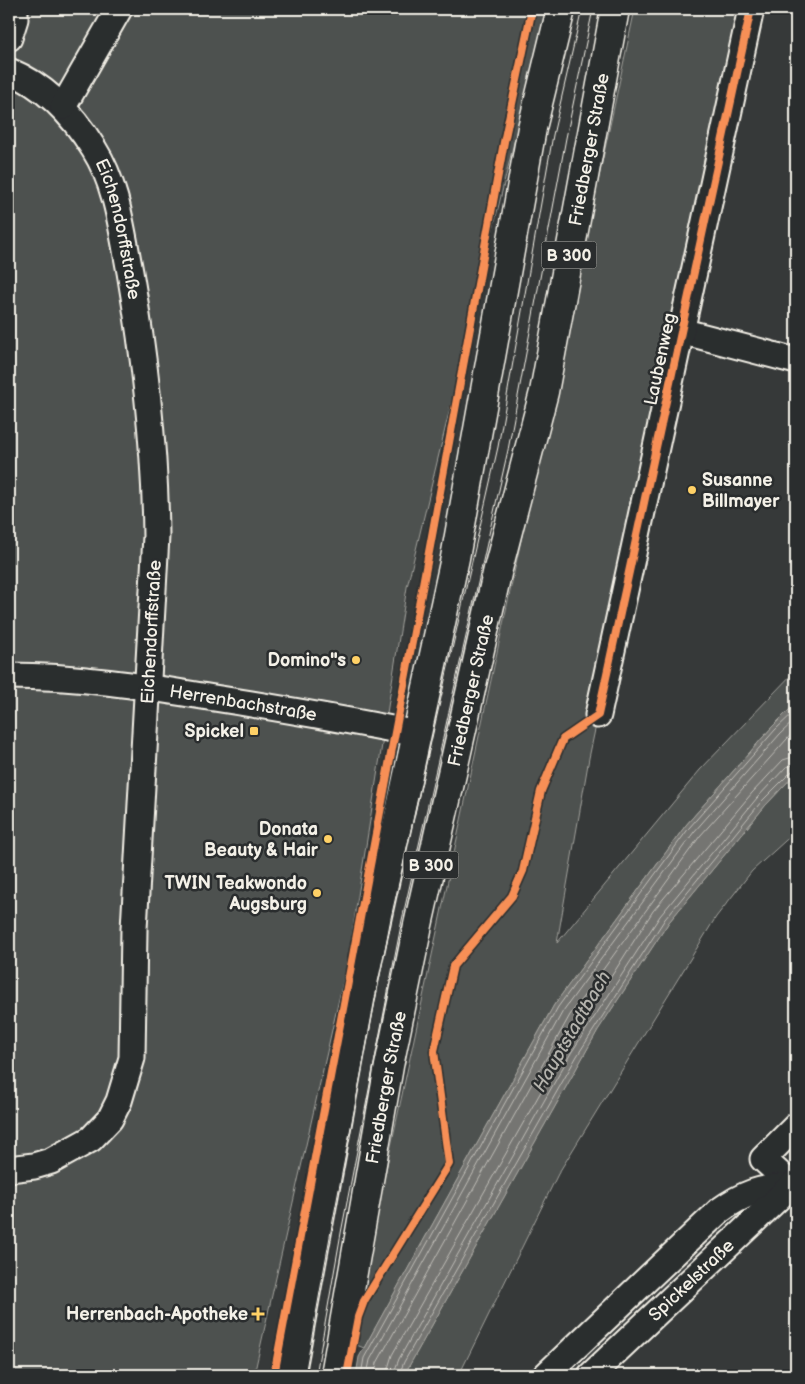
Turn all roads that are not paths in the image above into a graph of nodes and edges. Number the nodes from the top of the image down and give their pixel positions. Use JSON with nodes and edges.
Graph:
{"nodes":[{"id":1,"x":15,"y":9,"type":"edge"},
{"id":2,"x":119,"y":9,"type":"edge"},
{"id":3,"x":561,"y":9,"type":"edge"},
{"id":4,"x":615,"y":9,"type":"edge"},
{"id":5,"x":750,"y":9,"type":"edge"},
{"id":6,"x":9,"y":38,"type":"edge"},
{"id":7,"x":9,"y":71,"type":"edge"},
{"id":8,"x":63,"y":107,"type":"junction"},
{"id":9,"x":681,"y":331,"type":"junction"},
{"id":10,"x":796,"y":361,"type":"edge"},
{"id":11,"x":9,"y":676,"type":"edge"},
{"id":12,"x":148,"y":687,"type":"junction"},
{"id":13,"x":598,"y":715,"type":"dead end"},
{"id":14,"x":417,"y":734,"type":"junction"},
{"id":15,"x":796,"y":1126,"type":"edge"},
{"id":16,"x":763,"y":1159,"type":"junction"},
{"id":17,"x":9,"y":1169,"type":"edge"},
{"id":18,"x":795,"y":1185,"type":"edge"},
{"id":19,"x":739,"y":1196,"type":"junction"},
{"id":20,"x":291,"y":1375,"type":"edge"},
{"id":21,"x":335,"y":1375,"type":"edge"},
{"id":22,"x":546,"y":1375,"type":"edge"},
{"id":23,"x":591,"y":1375,"type":"edge"}],
"edges":[{"from":1,"to":6,"type":"street"},
{"from":2,"to":8,"type":"street"},
{"from":3,"to":14,"type":"main road","number":"B 300"},
{"from":4,"to":21,"type":"main road","name":"Friedberger Straße","number":"B 300"},
{"from":5,"to":9,"type":"street","name":"Laubenweg"},
{"from":7,"to":8,"type":"street","name":"Eichendorffstraße"},
{"from":8,"to":12,"type":"street","name":"Eichendorffstraße"},
{"from":9,"to":10,"type":"street"},
{"from":9,"to":13,"type":"street","name":"Laubenweg"},
{"from":11,"to":12,"type":"street","name":"Herrenbachstraße"},
{"from":12,"to":14,"type":"street","name":"Herrenbachstraße"},
{"from":12,"to":17,"type":"street","name":"Eichendorffstraße"},
{"from":14,"to":20,"type":"main road","number":"B 300"},
{"from":15,"to":16,"type":"street","name":"Spickelstraße"},
{"from":16,"to":18,"type":"street"},
{"from":16,"to":19,"type":"street","name":"Spickelstraße"},
{"from":18,"to":19,"type":"street","name":"Spickelstraße"},
{"from":18,"to":23,"type":"street","name":"Spickelstraße"},
{"from":19,"to":22,"type":"street","name":"Spickelstraße"}]}
